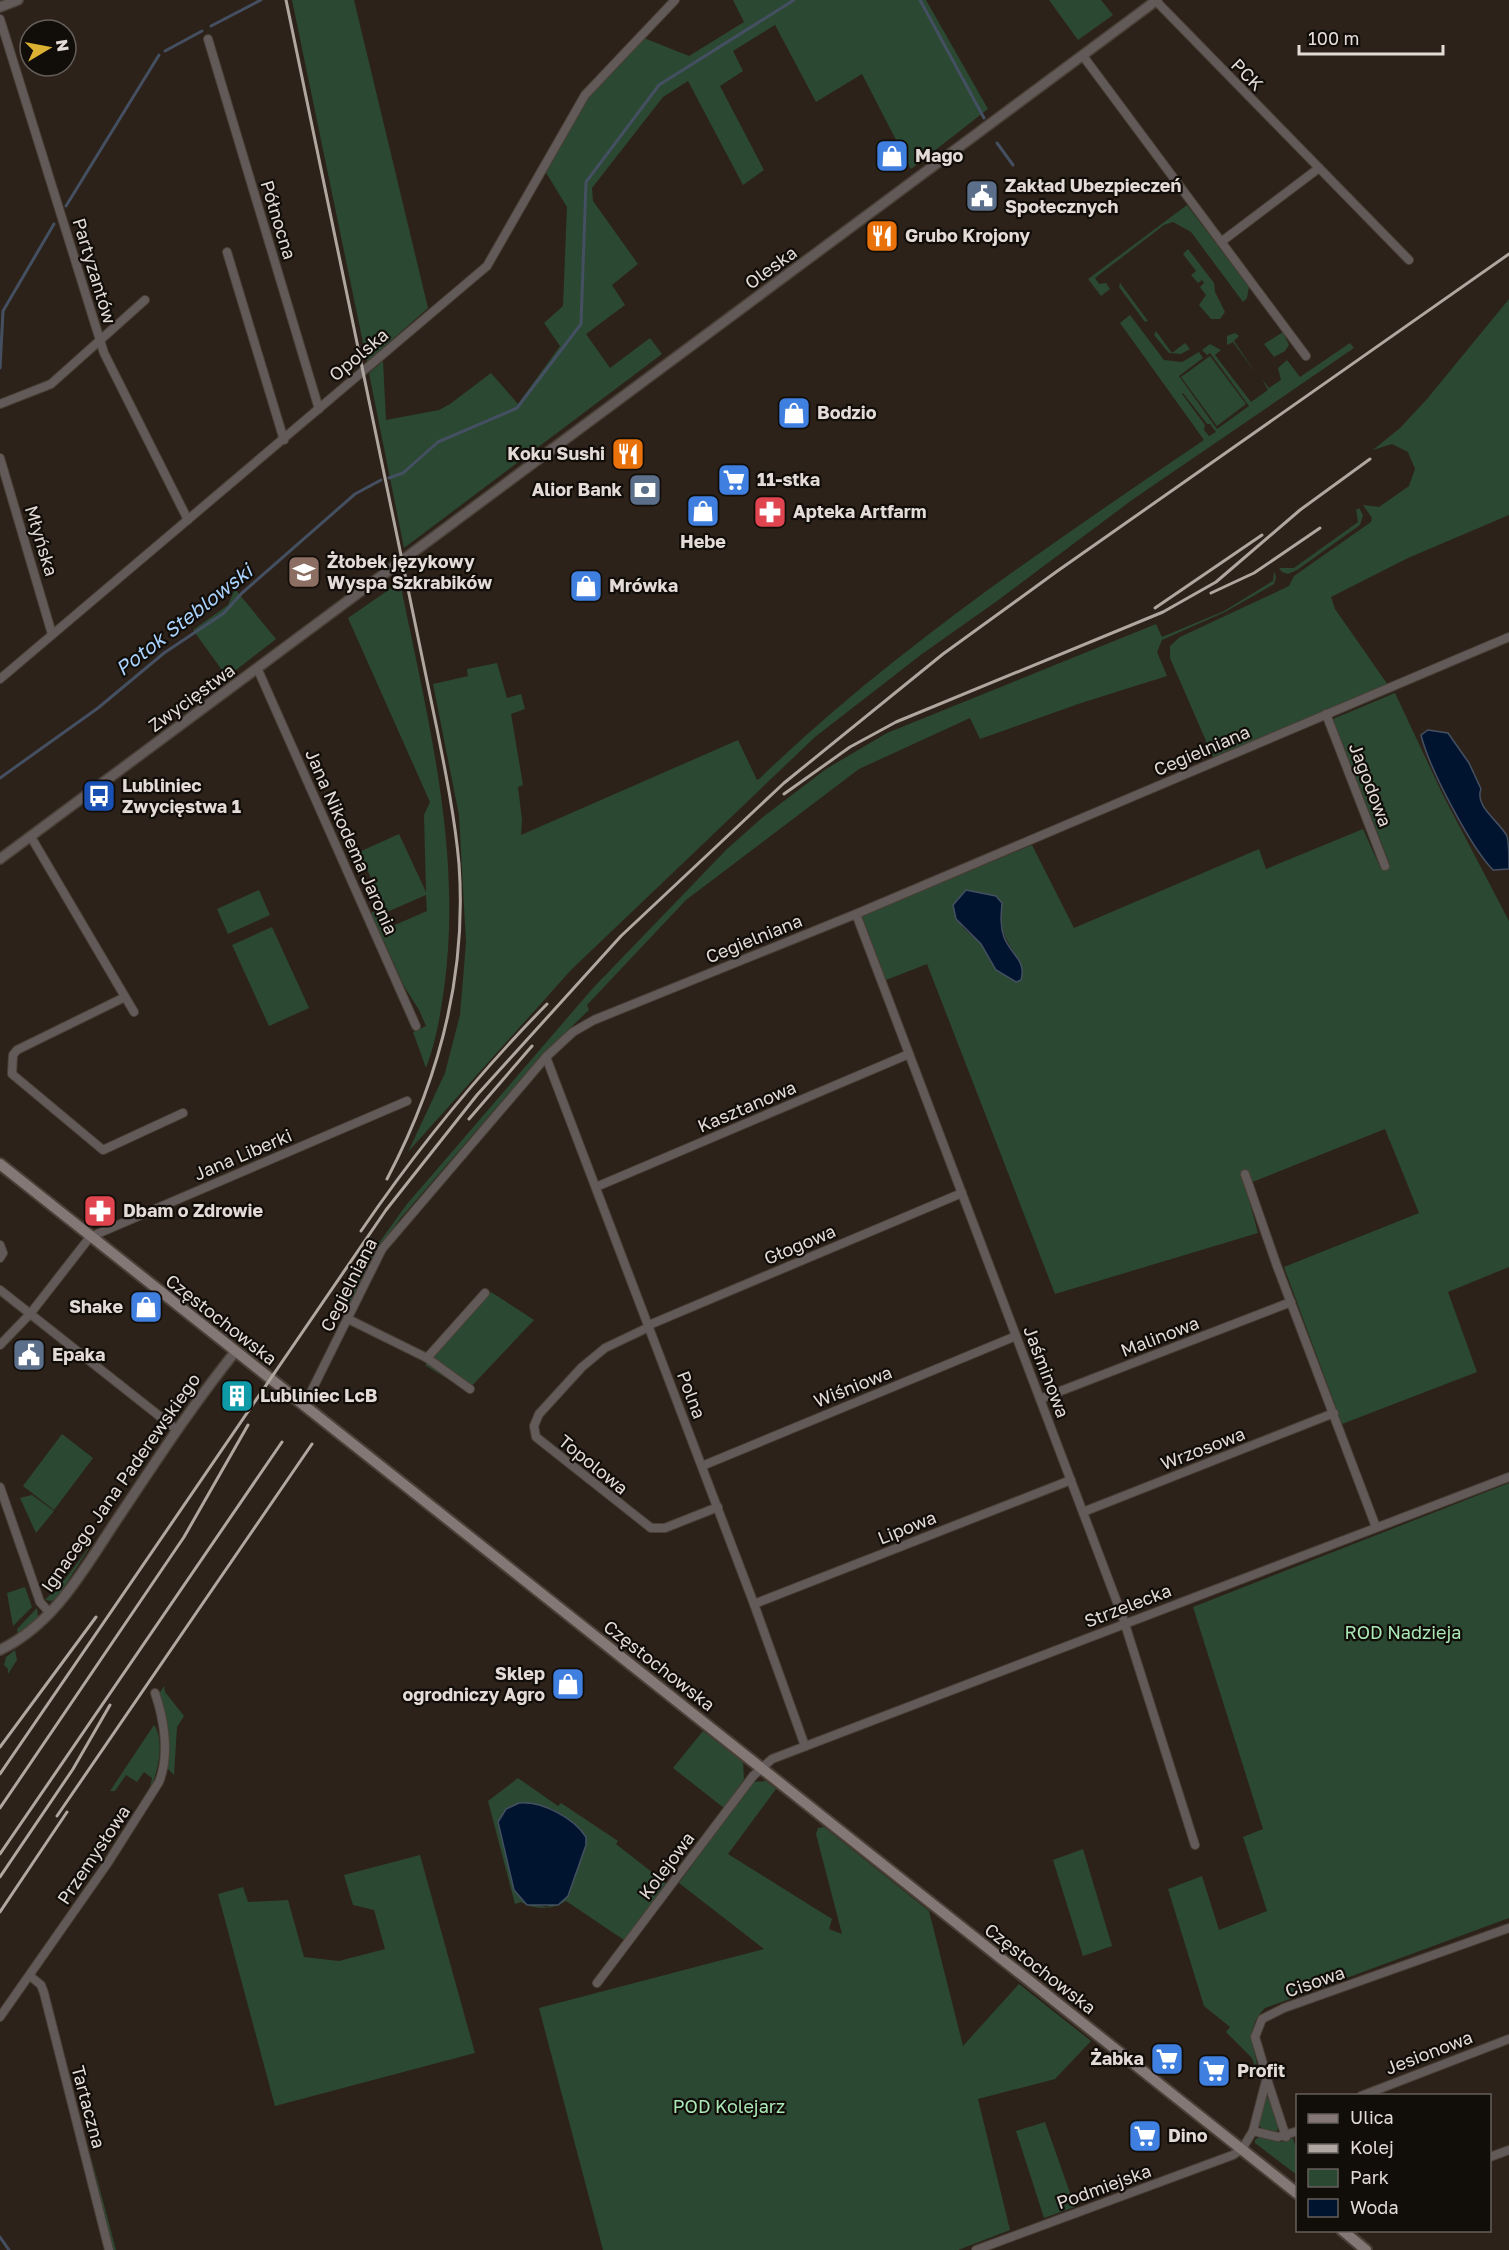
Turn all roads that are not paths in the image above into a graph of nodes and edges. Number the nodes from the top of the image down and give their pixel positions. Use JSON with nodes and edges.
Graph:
{"nodes":[{"id":1,"x":18,"y":0,"type":"edge"},
{"id":2,"x":675,"y":0,"type":"edge"},
{"id":3,"x":1156,"y":1,"type":"edge"},
{"id":4,"x":0,"y":7,"type":"edge"},
{"id":5,"x":0,"y":19,"type":"edge"},
{"id":6,"x":208,"y":39,"type":"dead end"},
{"id":7,"x":1083,"y":56,"type":"junction"},
{"id":8,"x":1319,"y":168,"type":"junction"},
{"id":9,"x":1221,"y":242,"type":"junction"},
{"id":10,"x":227,"y":252,"type":"dead end"},
{"id":11,"x":1409,"y":260,"type":"dead end"},
{"id":12,"x":145,"y":300,"type":"dead end"},
{"id":13,"x":100,"y":341,"type":"junction"},
{"id":14,"x":1306,"y":356,"type":"dead end"},
{"id":15,"x":0,"y":404,"type":"edge"},
{"id":16,"x":320,"y":409,"type":"junction"},
{"id":17,"x":284,"y":440,"type":"junction"},
{"id":18,"x":0,"y":458,"type":"edge"},
{"id":19,"x":188,"y":520,"type":"junction"},
{"id":20,"x":402,"y":561,"type":"joint"},
{"id":21,"x":52,"y":634,"type":"junction"},
{"id":22,"x":1509,"y":638,"type":"edge"},
{"id":23,"x":258,"y":670,"type":"junction"},
{"id":24,"x":0,"y":679,"type":"edge"},
{"id":25,"x":1326,"y":714,"type":"junction"},
{"id":26,"x":31,"y":837,"type":"junction"},
{"id":27,"x":0,"y":859,"type":"edge"},
{"id":28,"x":1385,"y":866,"type":"dead end"},
{"id":29,"x":856,"y":914,"type":"junction"},
{"id":30,"x":125,"y":997,"type":"junction"},
{"id":31,"x":134,"y":1012,"type":"dead end"},
{"id":32,"x":416,"y":1026,"type":"dead end"},
{"id":33,"x":909,"y":1054,"type":"junction"},
{"id":34,"x":546,"y":1057,"type":"junction"},
{"id":35,"x":408,"y":1101,"type":"dead end"},
{"id":36,"x":183,"y":1113,"type":"dead end"},
{"id":37,"x":0,"y":1164,"type":"edge"},
{"id":38,"x":1245,"y":1174,"type":"dead end"},
{"id":39,"x":596,"y":1187,"type":"junction"},
{"id":40,"x":962,"y":1193,"type":"junction"},
{"id":41,"x":90,"y":1237,"type":"junction"},
{"id":42,"x":0,"y":1245,"type":"edge"},
{"id":43,"x":0,"y":1258,"type":"edge"},
{"id":44,"x":0,"y":1290,"type":"edge"},
{"id":45,"x":485,"y":1293,"type":"dead end"},
{"id":46,"x":1291,"y":1302,"type":"junction"},
{"id":47,"x":30,"y":1314,"type":"junction"},
{"id":48,"x":348,"y":1319,"type":"junction"},
{"id":49,"x":649,"y":1326,"type":"junction"},
{"id":50,"x":1016,"y":1336,"type":"junction"},
{"id":51,"x":0,"y":1345,"type":"edge"},
{"id":52,"x":235,"y":1352,"type":"junction"},
{"id":53,"x":427,"y":1358,"type":"junction"},
{"id":54,"x":470,"y":1389,"type":"dead end"},
{"id":55,"x":1040,"y":1399,"type":"junction"},
{"id":56,"x":304,"y":1406,"type":"junction"},
{"id":57,"x":1334,"y":1413,"type":"junction"},
{"id":58,"x":177,"y":1430,"type":"junction"},
{"id":59,"x":702,"y":1466,"type":"junction"},
{"id":60,"x":1509,"y":1477,"type":"edge"},
{"id":61,"x":1071,"y":1479,"type":"junction"},
{"id":62,"x":0,"y":1487,"type":"edge"},
{"id":63,"x":718,"y":1507,"type":"junction"},
{"id":64,"x":1083,"y":1512,"type":"junction"},
{"id":65,"x":1376,"y":1527,"type":"junction"},
{"id":66,"x":754,"y":1604,"type":"junction"},
{"id":67,"x":50,"y":1613,"type":"junction"},
{"id":68,"x":1125,"y":1623,"type":"junction"},
{"id":69,"x":0,"y":1650,"type":"edge"},
{"id":70,"x":155,"y":1693,"type":"dead end"},
{"id":71,"x":806,"y":1746,"type":"junction"},
{"id":72,"x":761,"y":1768,"type":"junction"},
{"id":73,"x":1195,"y":1845,"type":"dead end"},
{"id":74,"x":1509,"y":1928,"type":"edge"},
{"id":75,"x":30,"y":1976,"type":"junction"},
{"id":76,"x":597,"y":1983,"type":"dead end"},
{"id":77,"x":0,"y":2017,"type":"edge"},
{"id":78,"x":1509,"y":2039,"type":"edge"},
{"id":79,"x":1267,"y":2077,"type":"junction"},
{"id":80,"x":1366,"y":2094,"type":"edge"},
{"id":81,"x":1253,"y":2131,"type":"junction"},
{"id":82,"x":1296,"y":2132,"type":"edge"},
{"id":83,"x":1286,"y":2136,"type":"junction"},
{"id":84,"x":1242,"y":2149,"type":"junction"},
{"id":85,"x":1509,"y":2150,"type":"edge"},
{"id":86,"x":1491,"y":2157,"type":"edge"},
{"id":87,"x":1296,"y":2192,"type":"edge"},
{"id":88,"x":1344,"y":2232,"type":"edge"},
{"id":89,"x":109,"y":2250,"type":"edge"},
{"id":90,"x":976,"y":2250,"type":"edge"},
{"id":91,"x":1366,"y":2250,"type":"edge"}],
"edges":[{"from":1,"to":4,"type":"street"},
{"from":2,"to":16,"type":"street","name":"Opolska"},
{"from":3,"to":7,"type":"street","name":"Oleska"},
{"from":3,"to":8,"type":"street","name":"PCK"},
{"from":5,"to":13,"type":"street","name":"Partyzantów"},
{"from":6,"to":16,"type":"street","name":"Północna"},
{"from":7,"to":9,"type":"street"},
{"from":7,"to":20,"type":"street","name":"Oleska"},
{"from":8,"to":9,"type":"street"},
{"from":8,"to":11,"type":"street","name":"PCK"},
{"from":9,"to":14,"type":"street"},
{"from":10,"to":17,"type":"street"},
{"from":12,"to":13,"type":"street"},
{"from":13,"to":15,"type":"street"},
{"from":13,"to":19,"type":"street","name":"Partyzantów"},
{"from":16,"to":17,"type":"street","name":"Opolska"},
{"from":17,"to":19,"type":"street","name":"Opolska"},
{"from":18,"to":21,"type":"street","name":"Młyńska"},
{"from":19,"to":21,"type":"street","name":"Opolska"},
{"from":20,"to":23,"type":"street","name":"Zwycięstwa"},
{"from":21,"to":24,"type":"street","name":"Opolska"},
{"from":22,"to":25,"type":"street","name":"Cegielniana"},
{"from":23,"to":26,"type":"street","name":"Zwycięstwa"},
{"from":23,"to":32,"type":"street","name":"Jana Nikodema Jaronia"},
{"from":25,"to":28,"type":"street","name":"Jagodowa"},
{"from":25,"to":29,"type":"street","name":"Cegielniana"},
{"from":26,"to":27,"type":"street","name":"Zwycięstwa"},
{"from":26,"to":30,"type":"street"},
{"from":29,"to":33,"type":"street","name":"Jaśminowa"},
{"from":29,"to":34,"type":"street","name":"Cegielniana"},
{"from":30,"to":31,"type":"street"},
{"from":30,"to":36,"type":"street"},
{"from":33,"to":39,"type":"street","name":"Kasztanowa"},
{"from":33,"to":40,"type":"street","name":"Jaśminowa"},
{"from":34,"to":39,"type":"street","name":"Polna"},
{"from":34,"to":48,"type":"street","name":"Cegielniana"},
{"from":35,"to":41,"type":"street","name":"Jana Liberki"},
{"from":37,"to":41,"type":"main road","name":"Częstochowska"},
{"from":38,"to":46,"type":"street"},
{"from":39,"to":49,"type":"street","name":"Polna"},
{"from":40,"to":49,"type":"street","name":"Głogowa"},
{"from":40,"to":50,"type":"street","name":"Jaśminowa"},
{"from":41,"to":47,"type":"street"},
{"from":41,"to":52,"type":"main road","name":"Częstochowska"},
{"from":42,"to":43,"type":"street"},
{"from":44,"to":47,"type":"street"},
{"from":45,"to":53,"type":"street"},
{"from":46,"to":55,"type":"street","name":"Malinowa"},
{"from":46,"to":57,"type":"street"},
{"from":47,"to":51,"type":"street"},
{"from":47,"to":58,"type":"street"},
{"from":48,"to":53,"type":"street"},
{"from":48,"to":56,"type":"street","name":"Cegielniana"},
{"from":49,"to":59,"type":"street","name":"Polna"},
{"from":49,"to":63,"type":"street","name":"Topolowa"},
{"from":50,"to":55,"type":"street","name":"Jaśminowa"},
{"from":50,"to":59,"type":"street","name":"Wiśniowa"},
{"from":52,"to":56,"type":"main road","name":"Częstochowska"},
{"from":52,"to":58,"type":"street","name":"Ignacego Jana Paderewskiego"},
{"from":53,"to":54,"type":"street"},
{"from":55,"to":61,"type":"street","name":"Jaśminowa"},
{"from":56,"to":72,"type":"main road","name":"Częstochowska"},
{"from":57,"to":64,"type":"street","name":"Wrzosowa"},
{"from":57,"to":65,"type":"street"},
{"from":58,"to":67,"type":"street","name":"Ignacego Jana Paderewskiego"},
{"from":59,"to":63,"type":"street","name":"Polna"},
{"from":60,"to":65,"type":"street","name":"Strzelecka"},
{"from":61,"to":64,"type":"street","name":"Jaśminowa"},
{"from":61,"to":66,"type":"street","name":"Lipowa"},
{"from":62,"to":67,"type":"street"},
{"from":63,"to":66,"type":"street","name":"Polna"},
{"from":64,"to":68,"type":"street","name":"Jaśminowa"},
{"from":65,"to":68,"type":"street","name":"Strzelecka"},
{"from":66,"to":71,"type":"street","name":"Polna"},
{"from":67,"to":69,"type":"street","name":"Ignacego Jana Paderewskiego"},
{"from":68,"to":71,"type":"street","name":"Strzelecka"},
{"from":68,"to":73,"type":"street","name":"Jaśminowa"},
{"from":70,"to":75,"type":"street","name":"Przemysłowa"},
{"from":71,"to":72,"type":"street","name":"Strzelecka"},
{"from":72,"to":76,"type":"street","name":"Kolejowa"},
{"from":72,"to":84,"type":"main road","name":"Częstochowska"},
{"from":74,"to":79,"type":"street","name":"Cisowa"},
{"from":75,"to":77,"type":"street","name":"Przemysłowa"},
{"from":75,"to":89,"type":"street","name":"Tartaczna"},
{"from":78,"to":80,"type":"street","name":"Jesionowa"},
{"from":79,"to":81,"type":"street"},
{"from":79,"to":83,"type":"street"},
{"from":81,"to":83,"type":"street"},
{"from":81,"to":84,"type":"street"},
{"from":82,"to":83,"type":"street"},
{"from":84,"to":87,"type":"main road","name":"Częstochowska"},
{"from":84,"to":90,"type":"street","name":"Podmiejska"},
{"from":85,"to":86,"type":"street"},
{"from":88,"to":91,"type":"main road"}]}
